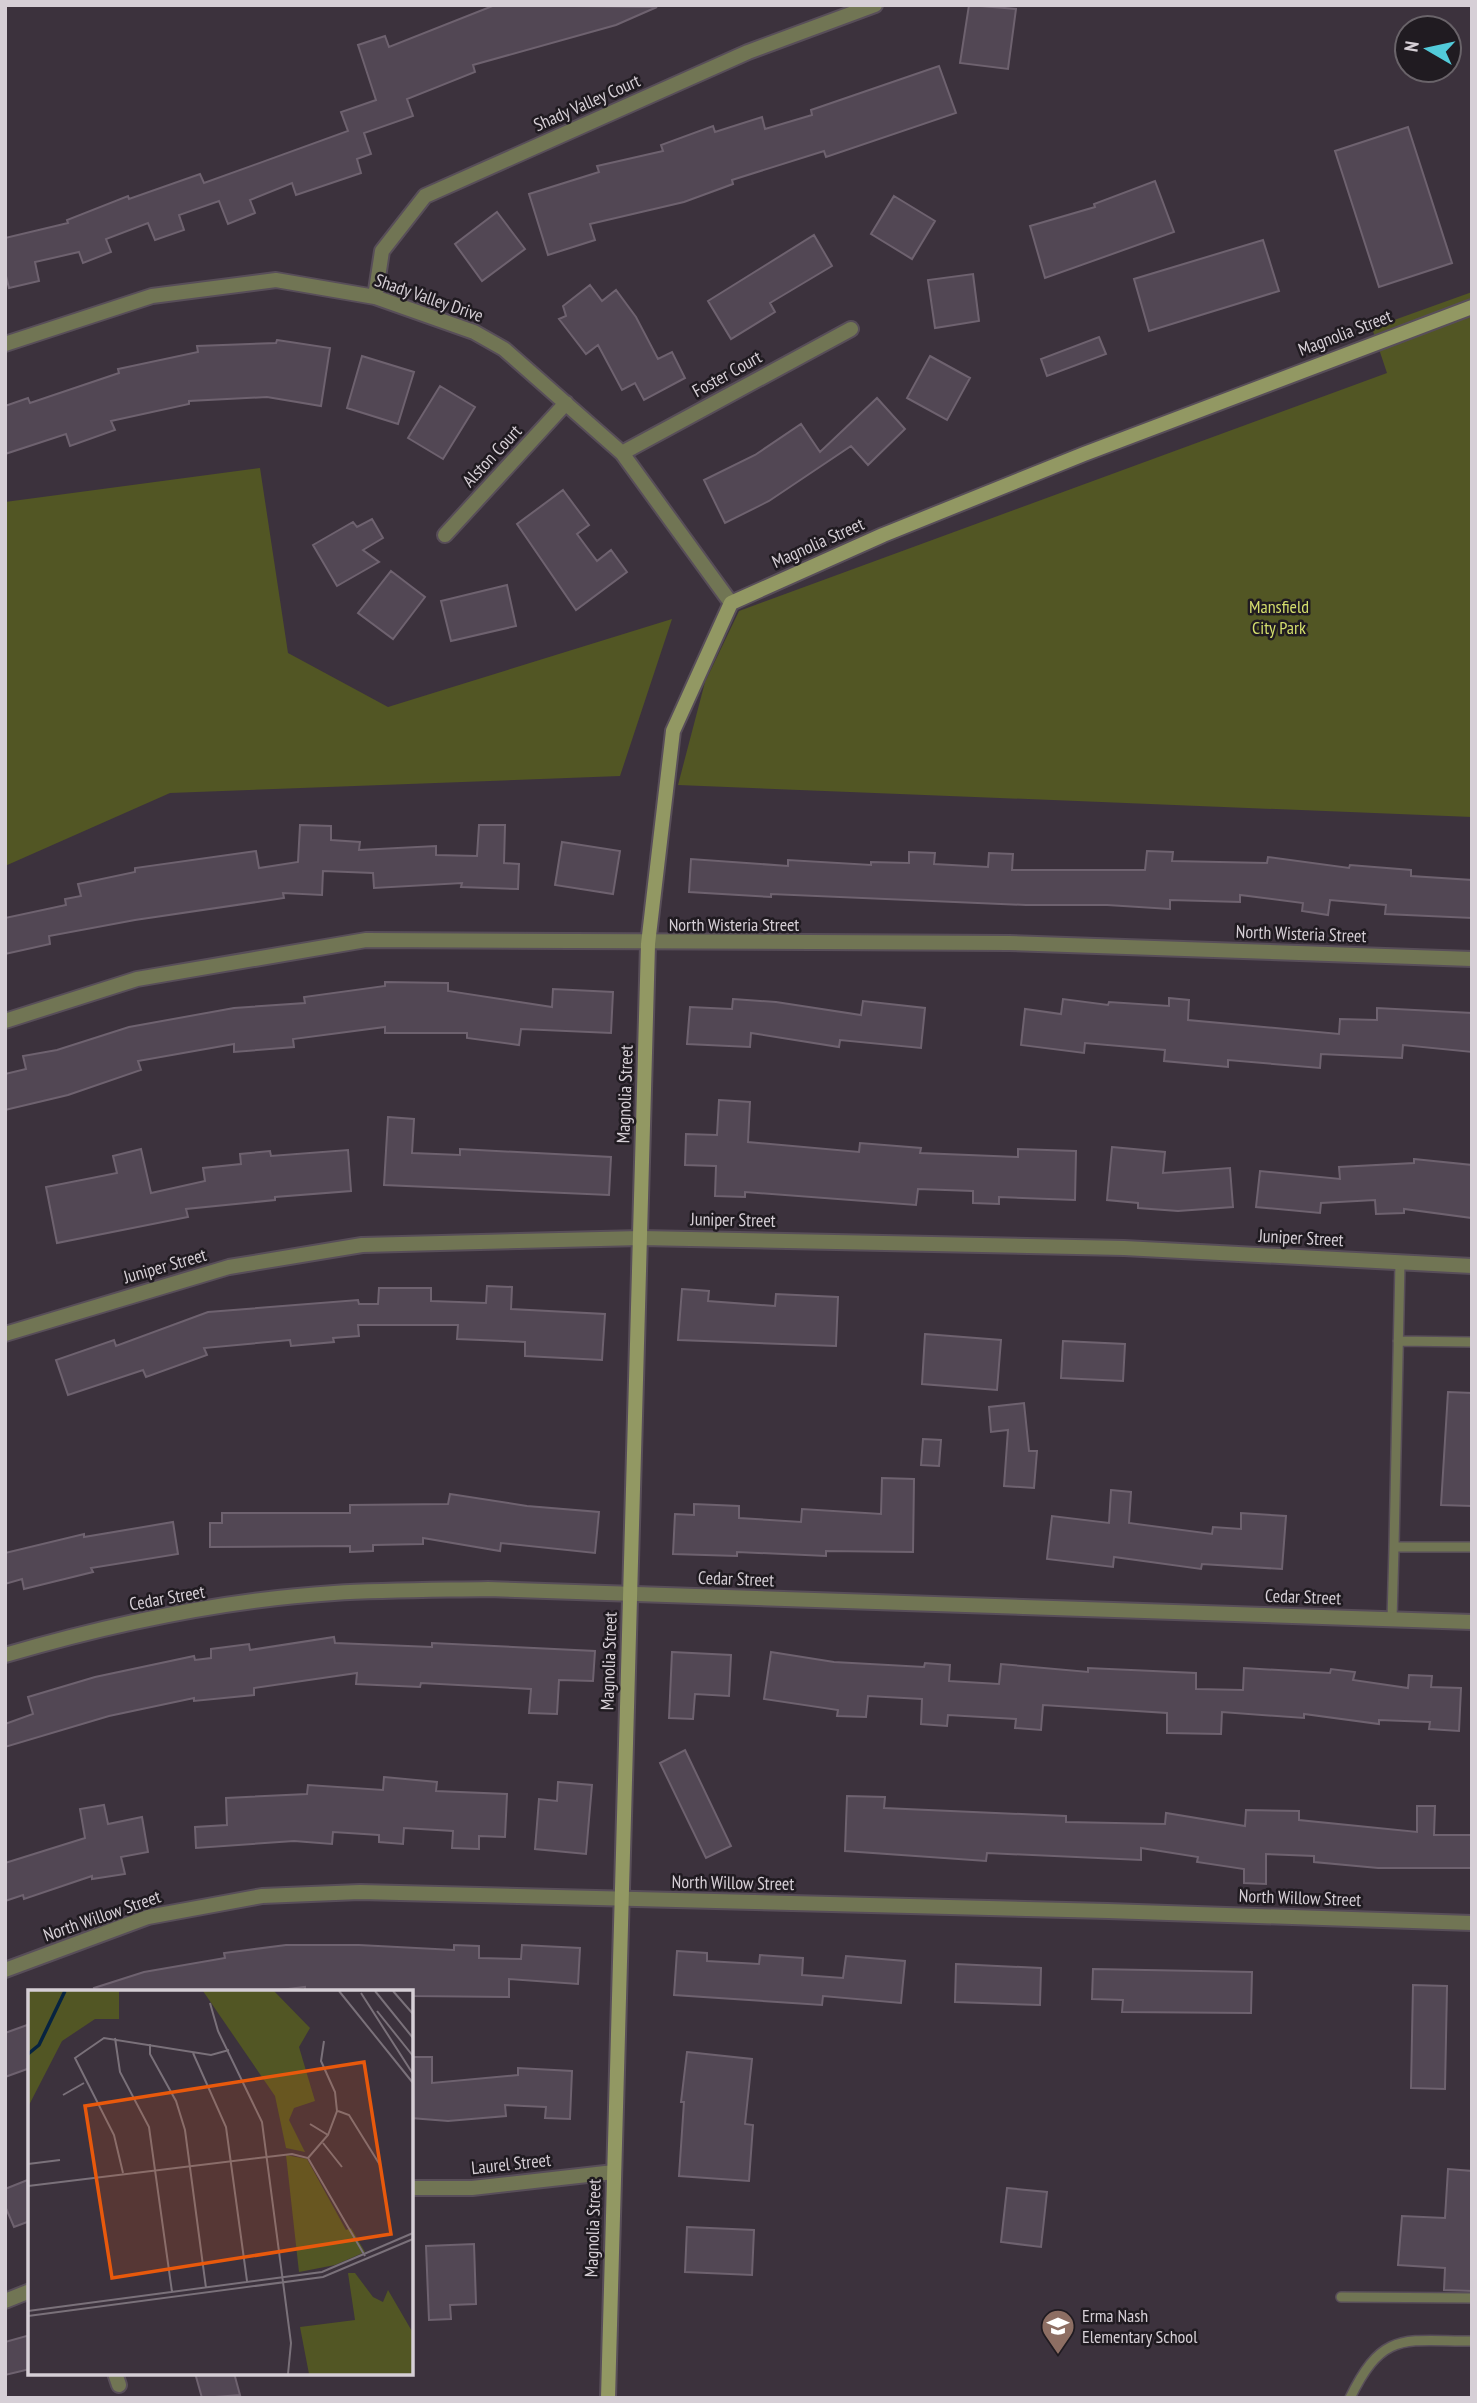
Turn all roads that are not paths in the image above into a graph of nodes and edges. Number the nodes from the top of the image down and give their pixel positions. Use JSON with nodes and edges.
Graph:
{"nodes":[{"id":1,"x":875,"y":5,"type":"edge"},
{"id":2,"x":375,"y":296,"type":"junction"},
{"id":3,"x":1472,"y":307,"type":"edge"},
{"id":4,"x":851,"y":329,"type":"dead end"},
{"id":5,"x":5,"y":344,"type":"edge"},
{"id":6,"x":566,"y":403,"type":"junction"},
{"id":7,"x":622,"y":453,"type":"junction"},
{"id":8,"x":445,"y":535,"type":"dead end"},
{"id":9,"x":732,"y":603,"type":"junction"},
{"id":10,"x":648,"y":944,"type":"junction"},
{"id":11,"x":1472,"y":959,"type":"edge"},
{"id":12,"x":5,"y":1021,"type":"edge"},
{"id":13,"x":640,"y":1238,"type":"junction"},
{"id":14,"x":1400,"y":1262,"type":"junction"},
{"id":15,"x":1472,"y":1266,"type":"edge"},
{"id":16,"x":5,"y":1334,"type":"edge"},
{"id":17,"x":1398,"y":1341,"type":"junction"},
{"id":18,"x":1472,"y":1342,"type":"edge"},
{"id":19,"x":1394,"y":1547,"type":"junction"},
{"id":20,"x":1472,"y":1547,"type":"edge"},
{"id":21,"x":630,"y":1594,"type":"junction"},
{"id":22,"x":1392,"y":1619,"type":"junction"},
{"id":23,"x":1472,"y":1622,"type":"edge"},
{"id":24,"x":5,"y":1654,"type":"edge"},
{"id":25,"x":622,"y":1899,"type":"junction"},
{"id":26,"x":1472,"y":1923,"type":"edge"},
{"id":27,"x":5,"y":1970,"type":"edge"},
{"id":28,"x":614,"y":2172,"type":"junction"},
{"id":29,"x":413,"y":2188,"type":"edge"},
{"id":30,"x":28,"y":2292,"type":"edge"},
{"id":31,"x":1341,"y":2297,"type":"dead end"},
{"id":32,"x":1472,"y":2298,"type":"edge"},
{"id":33,"x":5,"y":2301,"type":"edge"},
{"id":34,"x":1472,"y":2341,"type":"edge"},
{"id":35,"x":608,"y":2398,"type":"edge"},
{"id":36,"x":1350,"y":2398,"type":"edge"}],
"edges":[{"from":1,"to":2,"type":"street","name":"Shady Valley Court"},
{"from":2,"to":5,"type":"street","name":"Shady Valley Drive"},
{"from":2,"to":6,"type":"street","name":"Shady Valley Drive"},
{"from":3,"to":9,"type":"street","name":"Magnolia Street"},
{"from":4,"to":7,"type":"street","name":"Foster Court"},
{"from":6,"to":7,"type":"street","name":"Shady Valley Drive"},
{"from":6,"to":8,"type":"street","name":"Alston Court"},
{"from":7,"to":9,"type":"street","name":"Shady Valley Drive"},
{"from":9,"to":10,"type":"street","name":"Magnolia Street"},
{"from":10,"to":11,"type":"street","name":"North Wisteria Street"},
{"from":10,"to":12,"type":"street","name":"North Wisteria Street"},
{"from":10,"to":13,"type":"street","name":"Magnolia Street"},
{"from":13,"to":14,"type":"street","name":"Juniper Street"},
{"from":13,"to":16,"type":"street","name":"Juniper Street"},
{"from":13,"to":21,"type":"street","name":"Magnolia Street"},
{"from":14,"to":15,"type":"street","name":"Juniper Street"},
{"from":14,"to":17,"type":"lane"},
{"from":17,"to":18,"type":"lane"},
{"from":17,"to":19,"type":"lane"},
{"from":19,"to":20,"type":"lane"},
{"from":19,"to":22,"type":"lane"},
{"from":21,"to":22,"type":"street","name":"Cedar Street"},
{"from":21,"to":24,"type":"street","name":"Cedar Street"},
{"from":21,"to":25,"type":"street","name":"Magnolia Street"},
{"from":22,"to":23,"type":"street","name":"Cedar Street"},
{"from":25,"to":26,"type":"street","name":"North Willow Street"},
{"from":25,"to":27,"type":"street","name":"North Willow Street"},
{"from":25,"to":28,"type":"street","name":"Magnolia Street"},
{"from":28,"to":29,"type":"street","name":"Laurel Street"},
{"from":28,"to":35,"type":"street","name":"Magnolia Street"},
{"from":30,"to":33,"type":"street"},
{"from":31,"to":32,"type":"lane"},
{"from":34,"to":36,"type":"lane"}]}
